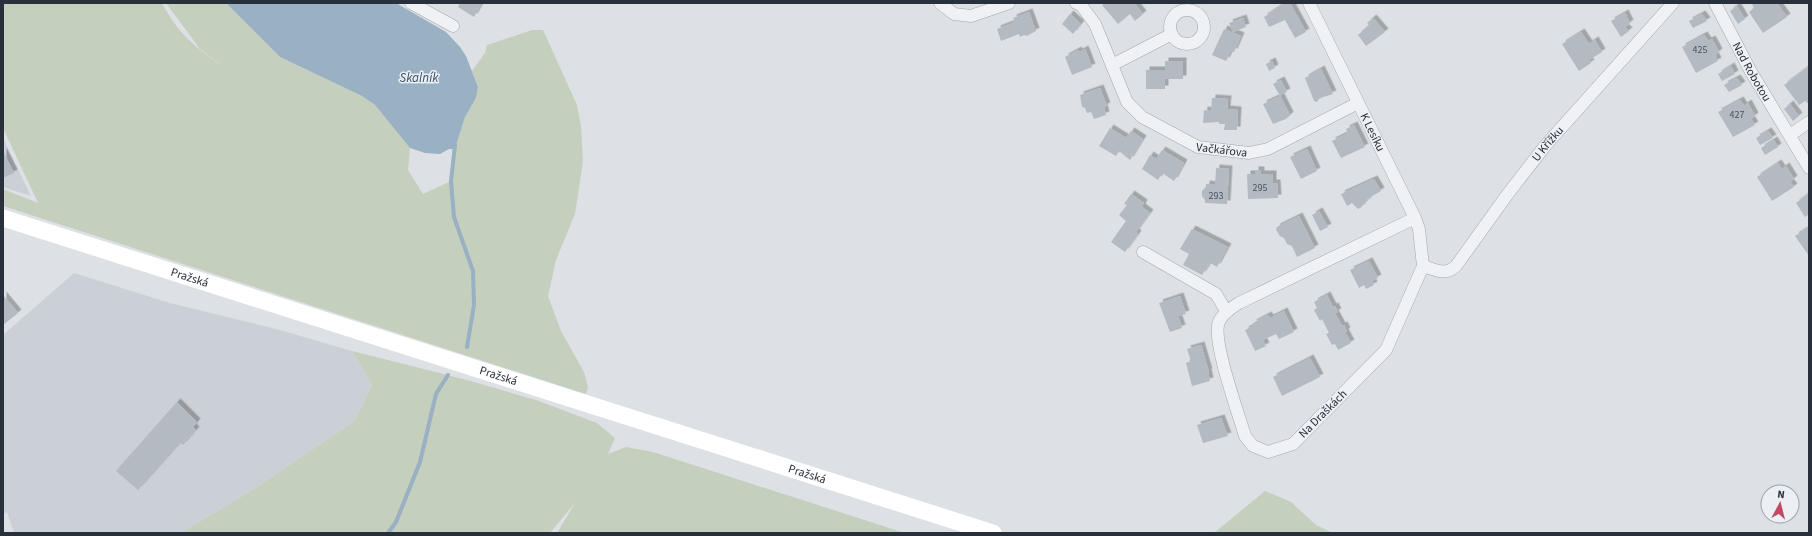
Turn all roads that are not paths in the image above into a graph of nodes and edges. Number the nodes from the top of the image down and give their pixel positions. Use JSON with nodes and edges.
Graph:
{"nodes":[{"id":1,"x":411,"y":3,"type":"edge"},
{"id":2,"x":940,"y":3,"type":"edge"},
{"id":3,"x":1009,"y":3,"type":"edge"},
{"id":4,"x":1076,"y":3,"type":"edge"},
{"id":5,"x":1312,"y":4,"type":"edge"},
{"id":6,"x":1718,"y":4,"type":"edge"},
{"id":7,"x":1670,"y":5,"type":"edge"},
{"id":8,"x":453,"y":26,"type":"dead end"},
{"id":9,"x":1172,"y":34,"type":"dead end"},
{"id":10,"x":1112,"y":64,"type":"junction"},
{"id":11,"x":1358,"y":103,"type":"junction"},
{"id":12,"x":1809,"y":122,"type":"edge"},
{"id":13,"x":1790,"y":135,"type":"junction"},
{"id":14,"x":1809,"y":168,"type":"edge"},
{"id":15,"x":3,"y":218,"type":"edge"},
{"id":16,"x":1415,"y":218,"type":"junction"},
{"id":17,"x":1143,"y":252,"type":"dead end"},
{"id":18,"x":1423,"y":266,"type":"junction"},
{"id":19,"x":1226,"y":311,"type":"junction"},
{"id":20,"x":993,"y":533,"type":"edge"}],
"edges":[{"from":1,"to":8,"type":"street"},
{"from":2,"to":3,"type":"street"},
{"from":4,"to":10,"type":"street","name":"Vačkářova"},
{"from":5,"to":11,"type":"street","name":"K Lesíku"},
{"from":6,"to":13,"type":"street","name":"Nad Robotou"},
{"from":7,"to":18,"type":"street","name":"U Křížku"},
{"from":9,"to":10,"type":"street"},
{"from":10,"to":11,"type":"street","name":"Vačkářova"},
{"from":11,"to":16,"type":"street","name":"K Lesíku"},
{"from":12,"to":13,"type":"street"},
{"from":13,"to":14,"type":"street","name":"Nad Robotou"},
{"from":15,"to":20,"type":"main road","name":"Pražská"},
{"from":16,"to":18,"type":"street","name":"K Lesíku"},
{"from":16,"to":19,"type":"street"},
{"from":17,"to":19,"type":"street"},
{"from":18,"to":19,"type":"street","name":"Na Draškách"}]}
